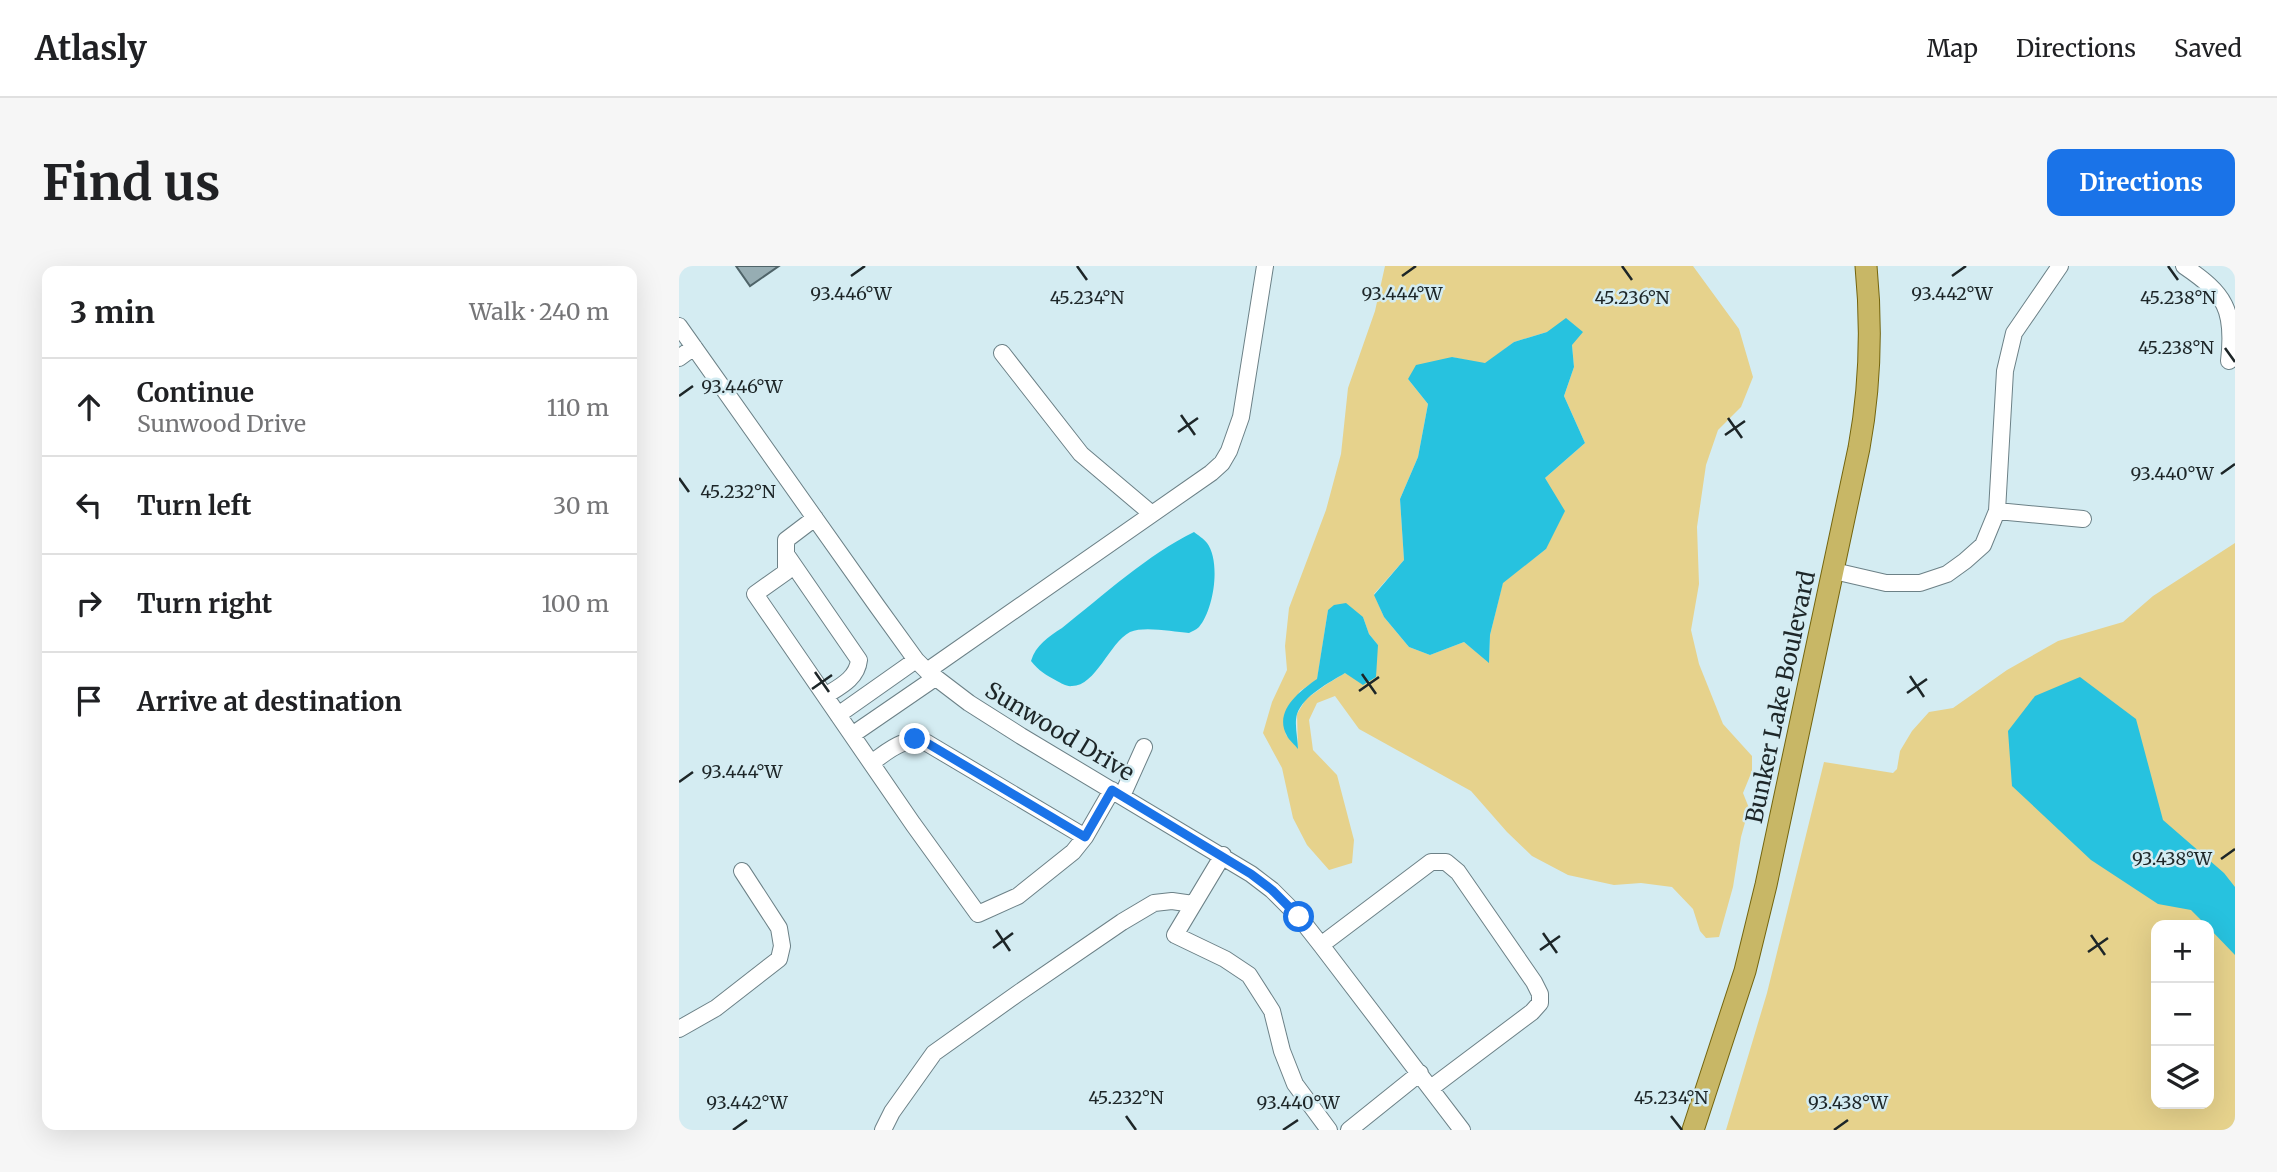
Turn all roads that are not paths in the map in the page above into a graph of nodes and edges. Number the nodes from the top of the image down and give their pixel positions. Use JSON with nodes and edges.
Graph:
{"nodes":[{"id":1,"x":1265,"y":266,"type":"edge"},
{"id":2,"x":1866,"y":266,"type":"edge"},
{"id":3,"x":2060,"y":266,"type":"edge"},
{"id":4,"x":2184,"y":266,"type":"edge"},
{"id":5,"x":679,"y":326,"type":"edge"},
{"id":6,"x":694,"y":347,"type":"junction"},
{"id":7,"x":1002,"y":354,"type":"dead end"},
{"id":8,"x":679,"y":358,"type":"edge"},
{"id":9,"x":2229,"y":361,"type":"dead end"},
{"id":10,"x":1997,"y":511,"type":"junction"},
{"id":11,"x":1152,"y":514,"type":"junction"},
{"id":12,"x":815,"y":518,"type":"junction"},
{"id":13,"x":2083,"y":519,"type":"dead end"},
{"id":14,"x":784,"y":552,"type":"junction"},
{"id":15,"x":1834,"y":571,"type":"junction"},
{"id":16,"x":926,"y":669,"type":"junction"},
{"id":17,"x":825,"y":696,"type":"junction"},
{"id":18,"x":838,"y":715,"type":"junction"},
{"id":19,"x":852,"y":735,"type":"junction"},
{"id":20,"x":1144,"y":747,"type":"dead end"},
{"id":21,"x":871,"y":763,"type":"junction"},
{"id":22,"x":1117,"y":793,"type":"junction"},
{"id":23,"x":1085,"y":837,"type":"junction"},
{"id":24,"x":1223,"y":855,"type":"junction"},
{"id":25,"x":742,"y":871,"type":"dead end"},
{"id":26,"x":1193,"y":904,"type":"junction"},
{"id":27,"x":1321,"y":945,"type":"junction"},
{"id":28,"x":679,"y":1028,"type":"edge"},
{"id":29,"x":1420,"y":1073,"type":"junction"},
{"id":30,"x":1431,"y":1088,"type":"junction"},
{"id":31,"x":883,"y":1130,"type":"edge"},
{"id":32,"x":1329,"y":1130,"type":"edge"},
{"id":33,"x":1349,"y":1130,"type":"edge"},
{"id":34,"x":1462,"y":1130,"type":"edge"},
{"id":35,"x":1693,"y":1130,"type":"edge"}],
"edges":[{"from":1,"to":11,"type":"street"},
{"from":2,"to":15,"type":"main road","name":"Bunker Lake Boulevard"},
{"from":3,"to":10,"type":"street"},
{"from":4,"to":9,"type":"street"},
{"from":5,"to":6,"type":"street","name":"Sunwood Drive"},
{"from":6,"to":8,"type":"street"},
{"from":6,"to":12,"type":"street","name":"Sunwood Drive"},
{"from":7,"to":11,"type":"street"},
{"from":10,"to":13,"type":"street"},
{"from":10,"to":15,"type":"street"},
{"from":11,"to":16,"type":"street"},
{"from":12,"to":14,"type":"street"},
{"from":12,"to":16,"type":"street","name":"Sunwood Drive"},
{"from":14,"to":17,"type":"street"},
{"from":14,"to":17,"type":"street"},
{"from":15,"to":35,"type":"main road","name":"Bunker Lake Boulevard"},
{"from":16,"to":18,"type":"street"},
{"from":16,"to":19,"type":"street"},
{"from":16,"to":22,"type":"street","name":"Sunwood Drive"},
{"from":17,"to":18,"type":"street"},
{"from":18,"to":19,"type":"street"},
{"from":19,"to":21,"type":"street"},
{"from":20,"to":22,"type":"street"},
{"from":21,"to":23,"type":"street"},
{"from":21,"to":23,"type":"street"},
{"from":22,"to":23,"type":"street"},
{"from":22,"to":24,"type":"street","name":"Sunwood Drive"},
{"from":24,"to":26,"type":"street"},
{"from":24,"to":27,"type":"street","name":"Sunwood Drive"},
{"from":25,"to":28,"type":"street"},
{"from":26,"to":31,"type":"street"},
{"from":26,"to":32,"type":"street"},
{"from":27,"to":29,"type":"street","name":"Sunwood Drive"},
{"from":27,"to":30,"type":"street"},
{"from":29,"to":30,"type":"street","name":"Sunwood Drive"},
{"from":29,"to":33,"type":"street"},
{"from":30,"to":34,"type":"street","name":"Sunwood Drive"}]}
